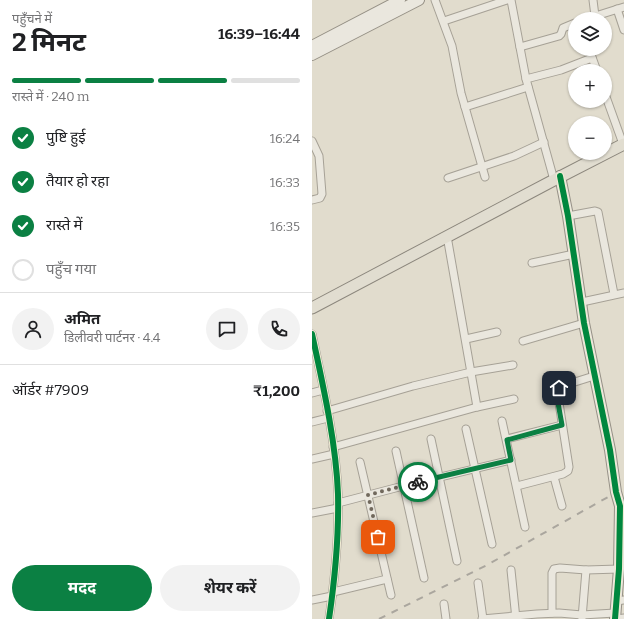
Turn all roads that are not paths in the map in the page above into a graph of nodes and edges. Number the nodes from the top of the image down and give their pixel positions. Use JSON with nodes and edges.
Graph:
{"nodes":[{"id":1,"x":400,"y":0,"type":"edge"},
{"id":2,"x":419,"y":0,"type":"edge"},
{"id":3,"x":435,"y":0,"type":"edge"},
{"id":4,"x":507,"y":0,"type":"edge"},
{"id":5,"x":511,"y":0,"type":"edge"},
{"id":6,"x":593,"y":0,"type":"edge"},
{"id":7,"x":621,"y":8,"type":"edge"},
{"id":8,"x":594,"y":12,"type":"edge"},
{"id":9,"x":608,"y":12,"type":"edge"},
{"id":10,"x":444,"y":21,"type":"junction"},
{"id":11,"x":568,"y":26,"type":"edge"},
{"id":12,"x":624,"y":30,"type":"edge"},
{"id":13,"x":312,"y":46,"type":"edge"},
{"id":14,"x":520,"y":47,"type":"junction"},
{"id":15,"x":312,"y":55,"type":"edge"},
{"id":16,"x":592,"y":58,"type":"joint"},
{"id":17,"x":594,"y":64,"type":"edge"},
{"id":18,"x":527,"y":83,"type":"junction"},
{"id":19,"x":465,"y":107,"type":"junction"},
{"id":20,"x":610,"y":108,"type":"edge"},
{"id":21,"x":312,"y":141,"type":"edge"},
{"id":22,"x":544,"y":142,"type":"junction"},
{"id":23,"x":624,"y":144,"type":"edge"},
{"id":24,"x":482,"y":167,"type":"junction"},
{"id":25,"x":485,"y":177,"type":"dead end"},
{"id":26,"x":448,"y":178,"type":"dead end"},
{"id":27,"x":557,"y":178,"type":"junction"},
{"id":28,"x":312,"y":200,"type":"edge"},
{"id":29,"x":568,"y":216,"type":"junction"},
{"id":30,"x":447,"y":236,"type":"junction"},
{"id":31,"x":574,"y":254,"type":"junction"},
{"id":32,"x":532,"y":263,"type":"dead end"},
{"id":33,"x":624,"y":293,"type":"edge"},
{"id":34,"x":614,"y":294,"type":"junction"},
{"id":35,"x":582,"y":302,"type":"junction"},
{"id":36,"x":313,"y":305,"type":"edge"},
{"id":37,"x":584,"y":323,"type":"junction"},
{"id":38,"x":497,"y":332,"type":"dead end"},
{"id":39,"x":312,"y":334,"type":"edge"},
{"id":40,"x":466,"y":339,"type":"junction"},
{"id":41,"x":523,"y":341,"type":"dead end"},
{"id":42,"x":513,"y":365,"type":"dead end"},
{"id":43,"x":471,"y":372,"type":"junction"},
{"id":44,"x":594,"y":376,"type":"junction"},
{"id":45,"x":323,"y":390,"type":"junction"},
{"id":46,"x":312,"y":393,"type":"edge"},
{"id":47,"x":514,"y":399,"type":"dead end"},
{"id":48,"x":477,"y":407,"type":"junction"},
{"id":49,"x":328,"y":414,"type":"junction"},
{"id":50,"x":502,"y":421,"type":"dead end"},
{"id":51,"x":312,"y":422,"type":"edge"},
{"id":52,"x":562,"y":425,"type":"junction"},
{"id":53,"x":466,"y":429,"type":"dead end"},
{"id":54,"x":431,"y":439,"type":"dead end"},
{"id":55,"x":507,"y":440,"type":"junction"},
{"id":56,"x":334,"y":451,"type":"junction"},
{"id":57,"x":396,"y":451,"type":"dead end"},
{"id":58,"x":312,"y":459,"type":"edge"},
{"id":59,"x":511,"y":460,"type":"junction"},
{"id":60,"x":360,"y":462,"type":"dead end"},
{"id":61,"x":476,"y":469,"type":"junction"},
{"id":62,"x":440,"y":477,"type":"junction"},
{"id":63,"x":554,"y":477,"type":"junction"},
{"id":64,"x":403,"y":486,"type":"junction"},
{"id":65,"x":517,"y":486,"type":"junction"},
{"id":66,"x":368,"y":495,"type":"junction"},
{"id":67,"x":338,"y":505,"type":"junction"},
{"id":68,"x":622,"y":505,"type":"edge"},
{"id":69,"x":562,"y":506,"type":"dead end"},
{"id":70,"x":312,"y":513,"type":"edge"},
{"id":71,"x":525,"y":527,"type":"dead end"},
{"id":72,"x":492,"y":544,"type":"dead end"},
{"id":73,"x":457,"y":561,"type":"dead end"},
{"id":74,"x":618,"y":569,"type":"junction"},
{"id":75,"x":511,"y":570,"type":"dead end"},
{"id":76,"x":586,"y":570,"type":"junction"},
{"id":77,"x":424,"y":578,"type":"dead end"},
{"id":78,"x":387,"y":579,"type":"junction"},
{"id":79,"x":478,"y":583,"type":"dead end"},
{"id":80,"x":333,"y":594,"type":"junction"},
{"id":81,"x":391,"y":595,"type":"dead end"},
{"id":82,"x":312,"y":600,"type":"edge"},
{"id":83,"x":620,"y":600,"type":"edge"},
{"id":84,"x":444,"y":604,"type":"dead end"},
{"id":85,"x":552,"y":613,"type":"junction"},
{"id":86,"x":515,"y":617,"type":"edge"},
{"id":87,"x":582,"y":617,"type":"edge"},
{"id":88,"x":615,"y":617,"type":"edge"},
{"id":89,"x":624,"y":618,"type":"edge"},
{"id":90,"x":329,"y":619,"type":"edge"},
{"id":91,"x":446,"y":619,"type":"edge"},
{"id":92,"x":482,"y":619,"type":"edge"}],
"edges":[{"from":1,"to":13,"type":"street"},
{"from":2,"to":15,"type":"street"},
{"from":3,"to":10,"type":"street"},
{"from":4,"to":10,"type":"street"},
{"from":5,"to":14,"type":"street"},
{"from":6,"to":8,"type":"street"},
{"from":7,"to":9,"type":"street"},
{"from":7,"to":12,"type":"street"},
{"from":10,"to":19,"type":"street"},
{"from":11,"to":14,"type":"street"},
{"from":14,"to":18,"type":"street"},
{"from":16,"to":17,"type":"street"},
{"from":16,"to":18,"type":"street"},
{"from":18,"to":19,"type":"street"},
{"from":18,"to":22,"type":"street"},
{"from":19,"to":24,"type":"street"},
{"from":20,"to":23,"type":"street"},
{"from":21,"to":28,"type":"street"},
{"from":22,"to":24,"type":"street"},
{"from":22,"to":27,"type":"street"},
{"from":23,"to":27,"type":"main road"},
{"from":24,"to":25,"type":"street"},
{"from":24,"to":26,"type":"street"},
{"from":27,"to":29,"type":"street"},
{"from":27,"to":30,"type":"main road"},
{"from":29,"to":31,"type":"street"},
{"from":29,"to":34,"type":"street"},
{"from":30,"to":36,"type":"main road"},
{"from":30,"to":40,"type":"street"},
{"from":31,"to":32,"type":"street"},
{"from":31,"to":35,"type":"street"},
{"from":33,"to":34,"type":"street"},
{"from":34,"to":35,"type":"street"},
{"from":35,"to":37,"type":"street"},
{"from":37,"to":41,"type":"street"},
{"from":37,"to":44,"type":"street"},
{"from":38,"to":40,"type":"street"},
{"from":39,"to":45,"type":"street"},
{"from":40,"to":43,"type":"street"},
{"from":42,"to":43,"type":"street"},
{"from":43,"to":48,"type":"street"},
{"from":43,"to":49,"type":"street"},
{"from":44,"to":52,"type":"street"},
{"from":44,"to":68,"type":"street"},
{"from":45,"to":46,"type":"street"},
{"from":45,"to":49,"type":"street"},
{"from":47,"to":48,"type":"street"},
{"from":48,"to":56,"type":"street"},
{"from":49,"to":51,"type":"street"},
{"from":49,"to":56,"type":"street"},
{"from":50,"to":55,"type":"street"},
{"from":52,"to":55,"type":"street"},
{"from":52,"to":63,"type":"street"},
{"from":53,"to":61,"type":"street"},
{"from":54,"to":62,"type":"street"},
{"from":55,"to":59,"type":"street"},
{"from":56,"to":58,"type":"street"},
{"from":56,"to":67,"type":"street"},
{"from":57,"to":64,"type":"street"},
{"from":59,"to":61,"type":"street"},
{"from":59,"to":65,"type":"street"},
{"from":60,"to":66,"type":"street"},
{"from":61,"to":62,"type":"street"},
{"from":61,"to":72,"type":"street"},
{"from":62,"to":64,"type":"street"},
{"from":62,"to":73,"type":"street"},
{"from":63,"to":65,"type":"street"},
{"from":63,"to":69,"type":"street"},
{"from":64,"to":66,"type":"street"},
{"from":64,"to":77,"type":"street"},
{"from":65,"to":71,"type":"street"},
{"from":66,"to":67,"type":"street"},
{"from":66,"to":78,"type":"street"},
{"from":67,"to":70,"type":"street"},
{"from":67,"to":80,"type":"street"},
{"from":68,"to":74,"type":"street"},
{"from":74,"to":76,"type":"street"},
{"from":74,"to":83,"type":"street"},
{"from":75,"to":86,"type":"street"},
{"from":76,"to":85,"type":"street"},
{"from":76,"to":87,"type":"street"},
{"from":78,"to":80,"type":"street"},
{"from":78,"to":81,"type":"street"},
{"from":79,"to":92,"type":"street"},
{"from":80,"to":82,"type":"street"},
{"from":80,"to":90,"type":"street"},
{"from":83,"to":88,"type":"street"},
{"from":84,"to":91,"type":"street"},
{"from":85,"to":86,"type":"street"},
{"from":85,"to":87,"type":"street"},
{"from":86,"to":92,"type":"street"},
{"from":87,"to":88,"type":"street"},
{"from":88,"to":89,"type":"street"}]}
